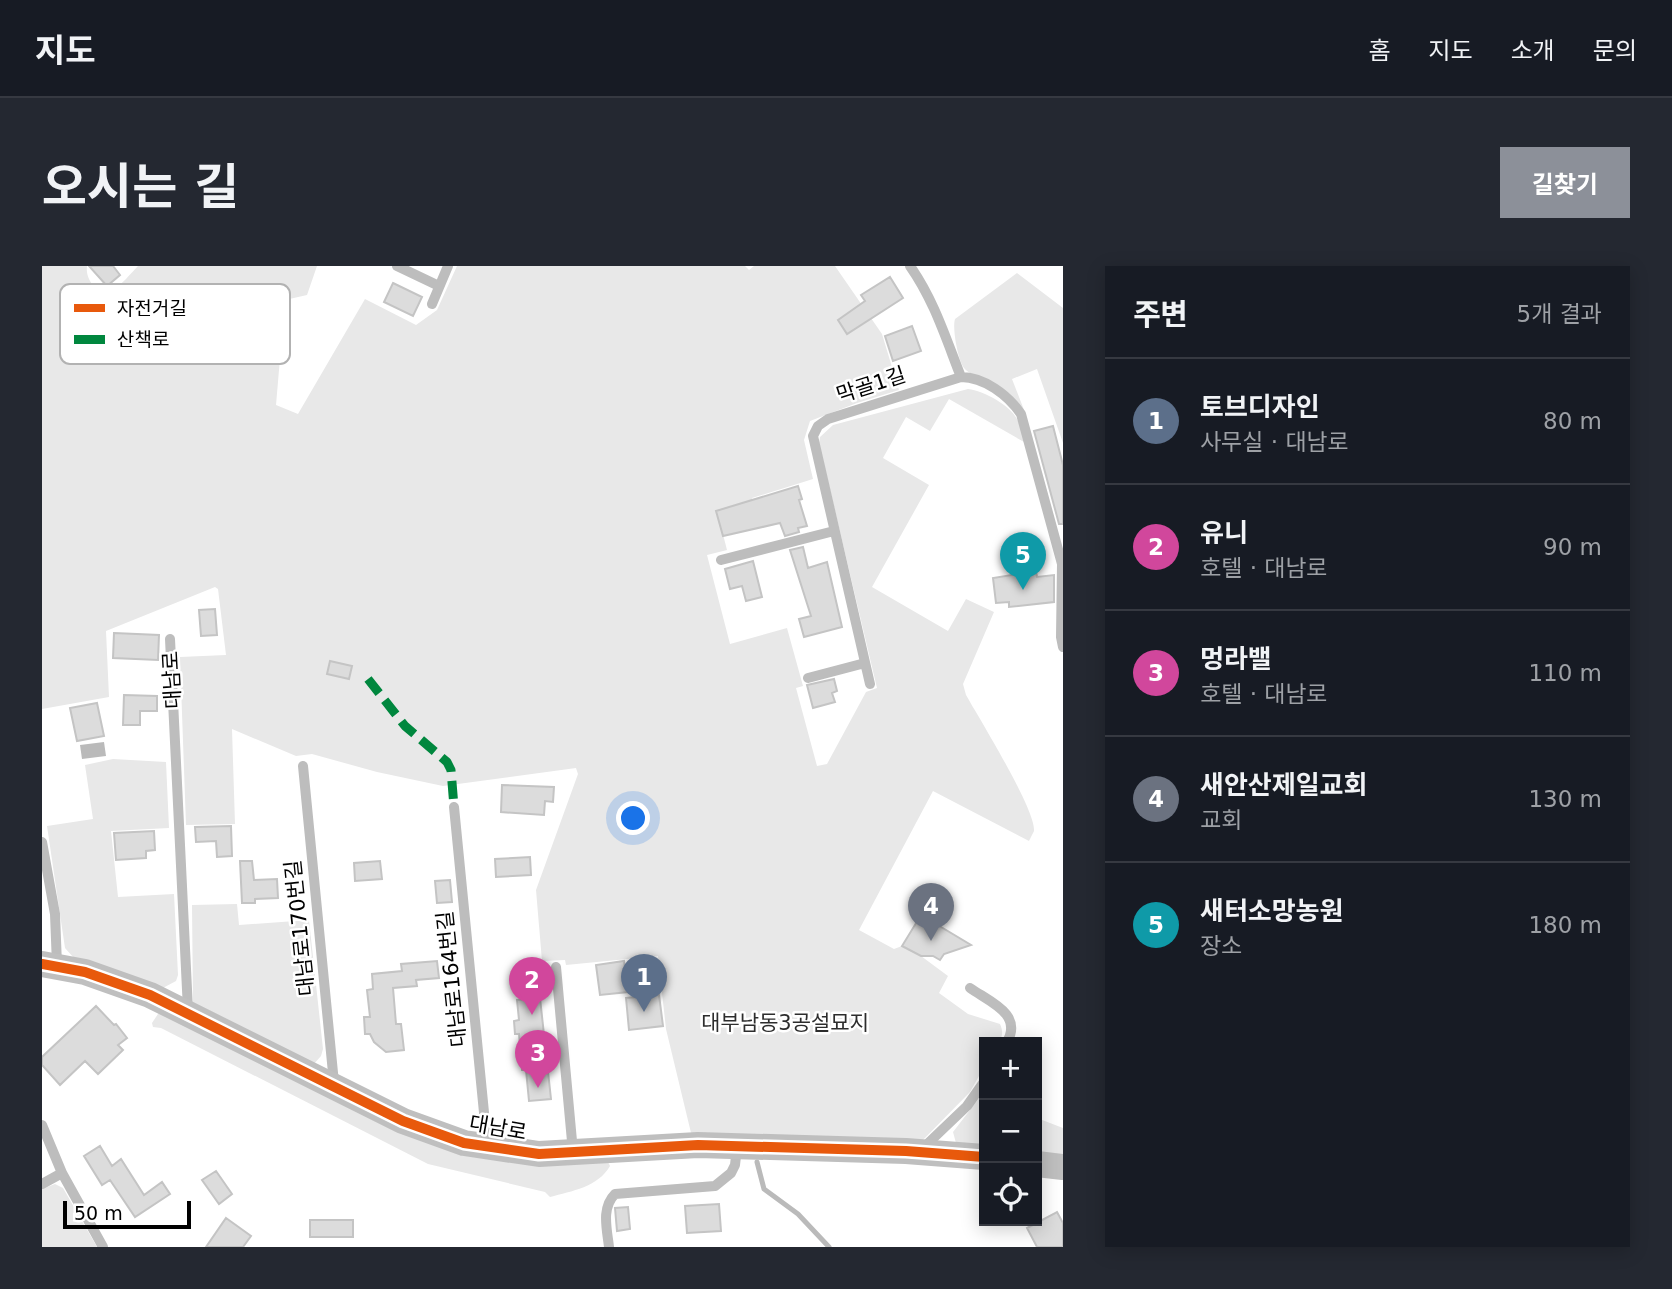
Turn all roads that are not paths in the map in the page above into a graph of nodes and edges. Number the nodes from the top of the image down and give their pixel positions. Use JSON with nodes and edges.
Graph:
{"nodes":[{"id":1,"x":397,"y":266,"type":"edge"},
{"id":2,"x":448,"y":266,"type":"edge"},
{"id":3,"x":910,"y":266,"type":"edge"},
{"id":4,"x":439,"y":286,"type":"junction"},
{"id":5,"x":432,"y":304,"type":"dead end"},
{"id":6,"x":961,"y":377,"type":"junction"},
{"id":7,"x":834,"y":531,"type":"junction"},
{"id":8,"x":720,"y":560,"type":"dead end"},
{"id":9,"x":170,"y":639,"type":"dead end"},
{"id":10,"x":1063,"y":647,"type":"edge"},
{"id":11,"x":865,"y":663,"type":"junction"},
{"id":12,"x":808,"y":678,"type":"dead end"},
{"id":13,"x":870,"y":684,"type":"dead end"},
{"id":14,"x":303,"y":766,"type":"dead end"},
{"id":15,"x":454,"y":807,"type":"dead end"},
{"id":16,"x":42,"y":842,"type":"edge"},
{"id":17,"x":50,"y":965,"type":"edge"},
{"id":18,"x":556,"y":967,"type":"dead end"},
{"id":19,"x":970,"y":988,"type":"dead end"},
{"id":20,"x":188,"y":1014,"type":"junction"},
{"id":21,"x":1009,"y":1037,"type":"edge"},
{"id":22,"x":334,"y":1087,"type":"junction"},
{"id":23,"x":979,"y":1091,"type":"edge"},
{"id":24,"x":42,"y":1125,"type":"edge"},
{"id":25,"x":487,"y":1147,"type":"junction"},
{"id":26,"x":737,"y":1147,"type":"junction"},
{"id":27,"x":919,"y":1151,"type":"junction"},
{"id":28,"x":573,"y":1153,"type":"junction"},
{"id":29,"x":979,"y":1157,"type":"edge"},
{"id":30,"x":1042,"y":1165,"type":"edge"},
{"id":31,"x":1063,"y":1167,"type":"edge"},
{"id":32,"x":61,"y":1173,"type":"junction"},
{"id":33,"x":42,"y":1184,"type":"edge"},
{"id":34,"x":103,"y":1247,"type":"edge"},
{"id":35,"x":609,"y":1247,"type":"edge"}],
"edges":[{"from":1,"to":4,"type":"lane"},
{"from":2,"to":4,"type":"lane"},
{"from":3,"to":6,"type":"lane"},
{"from":4,"to":5,"type":"lane"},
{"from":6,"to":7,"type":"lane","name":"막골1길"},
{"from":6,"to":10,"type":"lane"},
{"from":7,"to":8,"type":"lane"},
{"from":7,"to":11,"type":"lane","name":"막골1길"},
{"from":9,"to":20,"type":"lane","name":"대남로"},
{"from":11,"to":12,"type":"lane"},
{"from":11,"to":13,"type":"lane","name":"막골1길"},
{"from":14,"to":22,"type":"lane","name":"대남로170번길"},
{"from":15,"to":25,"type":"lane","name":"대남로164번길"},
{"from":16,"to":17,"type":"lane","name":"대남로"},
{"from":17,"to":20,"type":"street","name":"대남로"},
{"from":18,"to":28,"type":"lane"},
{"from":19,"to":21,"type":"lane"},
{"from":20,"to":22,"type":"street","name":"대남로"},
{"from":22,"to":25,"type":"street","name":"대남로"},
{"from":23,"to":27,"type":"lane"},
{"from":24,"to":32,"type":"lane"},
{"from":25,"to":28,"type":"street","name":"대남로"},
{"from":26,"to":27,"type":"street","name":"대남로"},
{"from":26,"to":28,"type":"street","name":"대남로"},
{"from":26,"to":35,"type":"lane"},
{"from":27,"to":29,"type":"street","name":"대남로"},
{"from":30,"to":31,"type":"street"},
{"from":32,"to":33,"type":"lane"},
{"from":32,"to":34,"type":"lane"}]}
